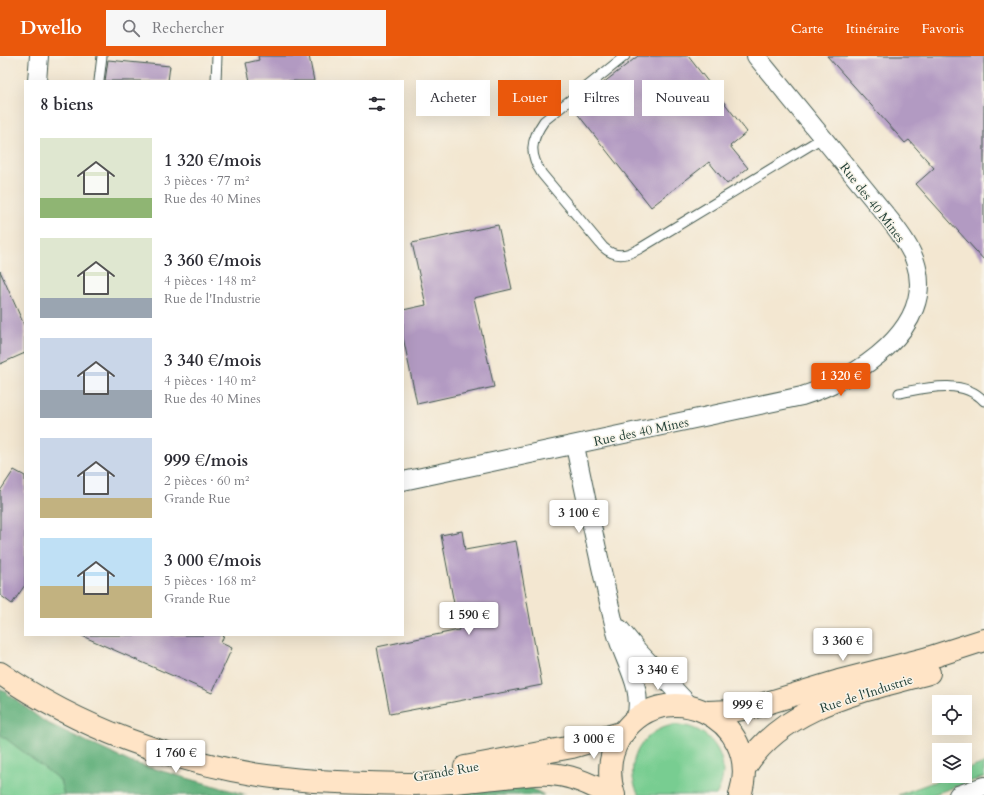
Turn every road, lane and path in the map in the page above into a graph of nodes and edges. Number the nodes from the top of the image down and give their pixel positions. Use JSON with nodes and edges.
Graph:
{"nodes":[{"id":1,"x":39,"y":56,"type":"edge"},
{"id":2,"x":102,"y":56,"type":"edge"},
{"id":3,"x":217,"y":56,"type":"edge"},
{"id":4,"x":625,"y":56,"type":"edge"},
{"id":5,"x":756,"y":56,"type":"edge"},
{"id":6,"x":36,"y":80,"type":"edge"},
{"id":7,"x":99,"y":80,"type":"edge"},
{"id":8,"x":216,"y":80,"type":"edge"},
{"id":9,"x":822,"y":138,"type":"junction"},
{"id":10,"x":899,"y":393,"type":"dead end"},
{"id":11,"x":984,"y":401,"type":"edge"},
{"id":12,"x":575,"y":446,"type":"junction"},
{"id":13,"x":404,"y":481,"type":"edge"},
{"id":14,"x":612,"y":616,"type":"junction"},
{"id":15,"x":984,"y":640,"type":"edge"},
{"id":16,"x":984,"y":652,"type":"edge"},
{"id":17,"x":0,"y":672,"type":"edge"},
{"id":18,"x":699,"y":709,"type":"junction"},
{"id":19,"x":630,"y":726,"type":"junction"},
{"id":20,"x":744,"y":769,"type":"junction"},
{"id":21,"x":379,"y":782,"type":"junction"},
{"id":22,"x":984,"y":786,"type":"edge"},
{"id":23,"x":610,"y":795,"type":"edge"},
{"id":24,"x":614,"y":795,"type":"edge"},
{"id":25,"x":740,"y":795,"type":"edge"},
{"id":26,"x":958,"y":795,"type":"edge"}],
"edges":[{"from":1,"to":6,"type":"street"},
{"from":2,"to":7,"type":"lane"},
{"from":3,"to":8,"type":"lane"},
{"from":4,"to":9,"type":"lane"},
{"from":5,"to":9,"type":"street","name":"Rue des 40 Mines"},
{"from":9,"to":12,"type":"street","name":"Rue des 40 Mines"},
{"from":10,"to":11,"type":"lane"},
{"from":12,"to":13,"type":"street","name":"Rue des 40 Mines"},
{"from":12,"to":14,"type":"street","name":"Rue des 40 Mines"},
{"from":14,"to":18,"type":"street","name":"Rue des 40 Mines"},
{"from":14,"to":19,"type":"street","name":"Rue des 40 Mines"},
{"from":15,"to":18,"type":"street","name":"Rue de l'Industrie"},
{"from":16,"to":20,"type":"street","name":"Rue de l'Industrie"},
{"from":17,"to":21,"type":"street"},
{"from":18,"to":19,"type":"street","name":"Grande Rue"},
{"from":18,"to":20,"type":"street"},
{"from":19,"to":21,"type":"street","name":"Grande Rue"},
{"from":19,"to":24,"type":"street"},
{"from":20,"to":25,"type":"street"},
{"from":21,"to":23,"type":"street","name":"Grande Rue"},
{"from":22,"to":26,"type":"street"}]}
